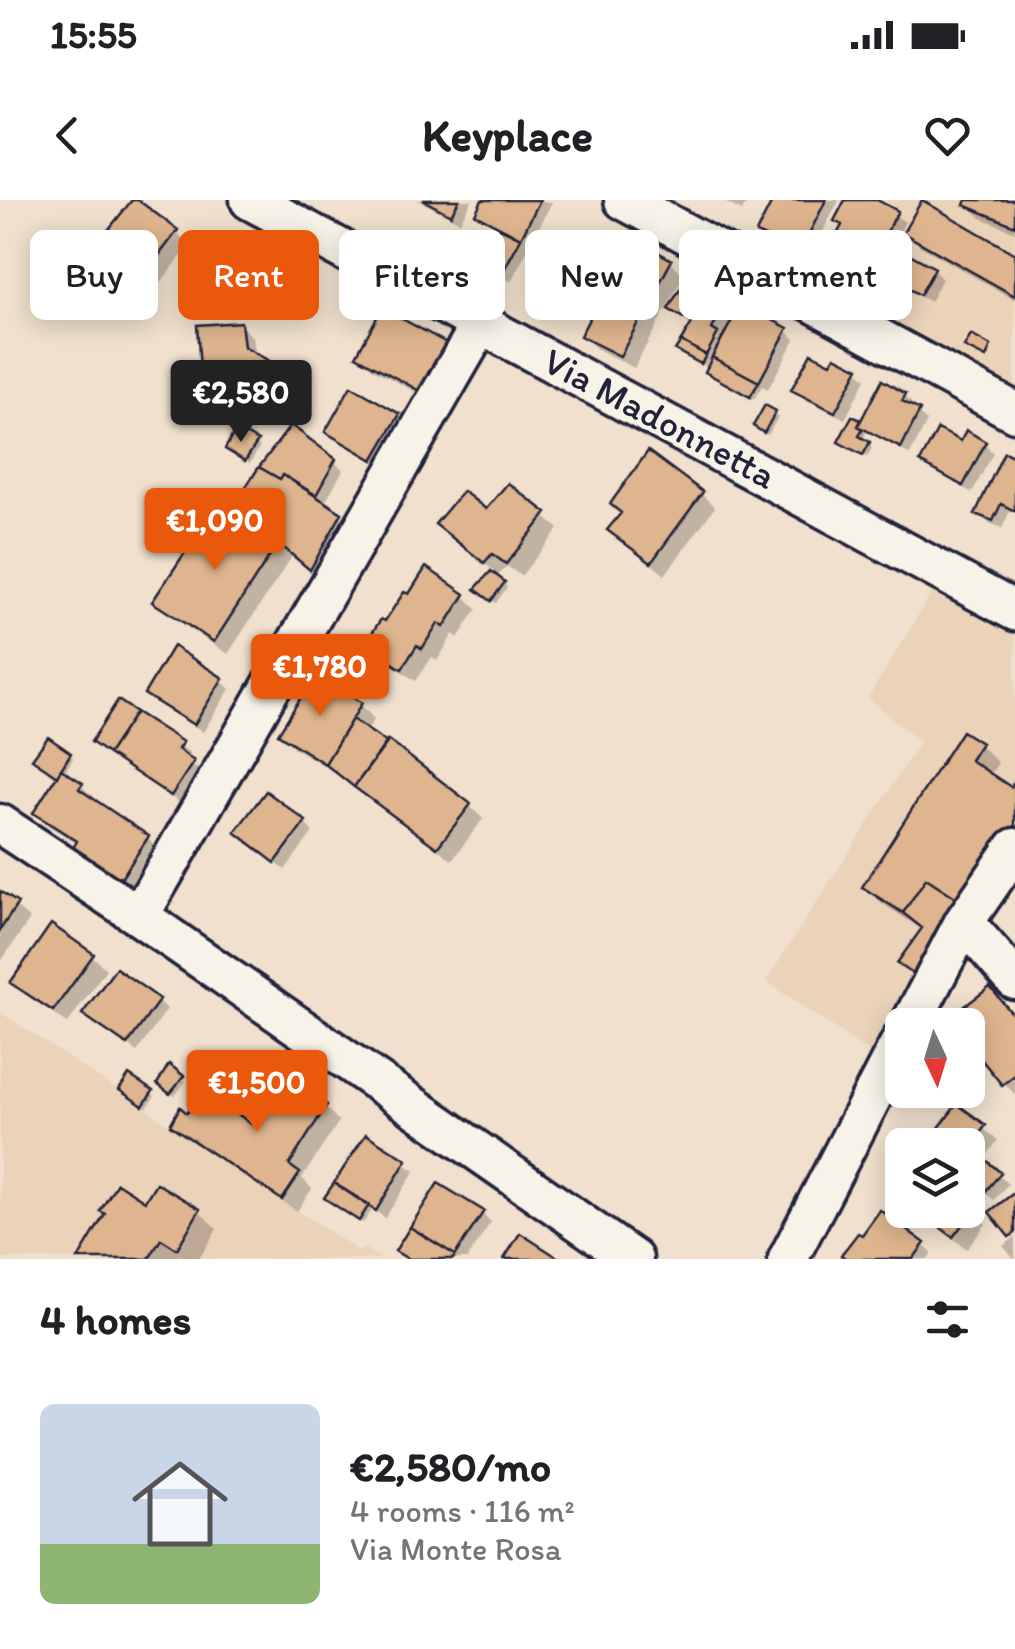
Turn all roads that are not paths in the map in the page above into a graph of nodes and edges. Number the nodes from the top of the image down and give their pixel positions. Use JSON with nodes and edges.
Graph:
{"nodes":[{"id":1,"x":250,"y":200,"type":"edge"},
{"id":2,"x":624,"y":200,"type":"edge"},
{"id":3,"x":482,"y":322,"type":"junction"},
{"id":4,"x":1015,"y":412,"type":"edge"},
{"id":5,"x":1015,"y":611,"type":"edge"},
{"id":6,"x":0,"y":824,"type":"edge"},
{"id":7,"x":1015,"y":848,"type":"edge"},
{"id":8,"x":140,"y":916,"type":"junction"},
{"id":9,"x":964,"y":922,"type":"junction"},
{"id":10,"x":1015,"y":980,"type":"edge"},
{"id":11,"x":919,"y":1008,"type":"edge"},
{"id":12,"x":885,"y":1072,"type":"edge"},
{"id":13,"x":633,"y":1259,"type":"edge"},
{"id":14,"x":788,"y":1259,"type":"edge"}],
"edges":[{"from":1,"to":3,"type":"street","name":"Via Madonnetta"},
{"from":2,"to":4,"type":"street"},
{"from":3,"to":5,"type":"street","name":"Via Madonnetta"},
{"from":3,"to":8,"type":"street"},
{"from":6,"to":8,"type":"street"},
{"from":7,"to":9,"type":"street"},
{"from":8,"to":13,"type":"street"},
{"from":9,"to":10,"type":"street"},
{"from":9,"to":11,"type":"street"},
{"from":12,"to":14,"type":"street"}]}
